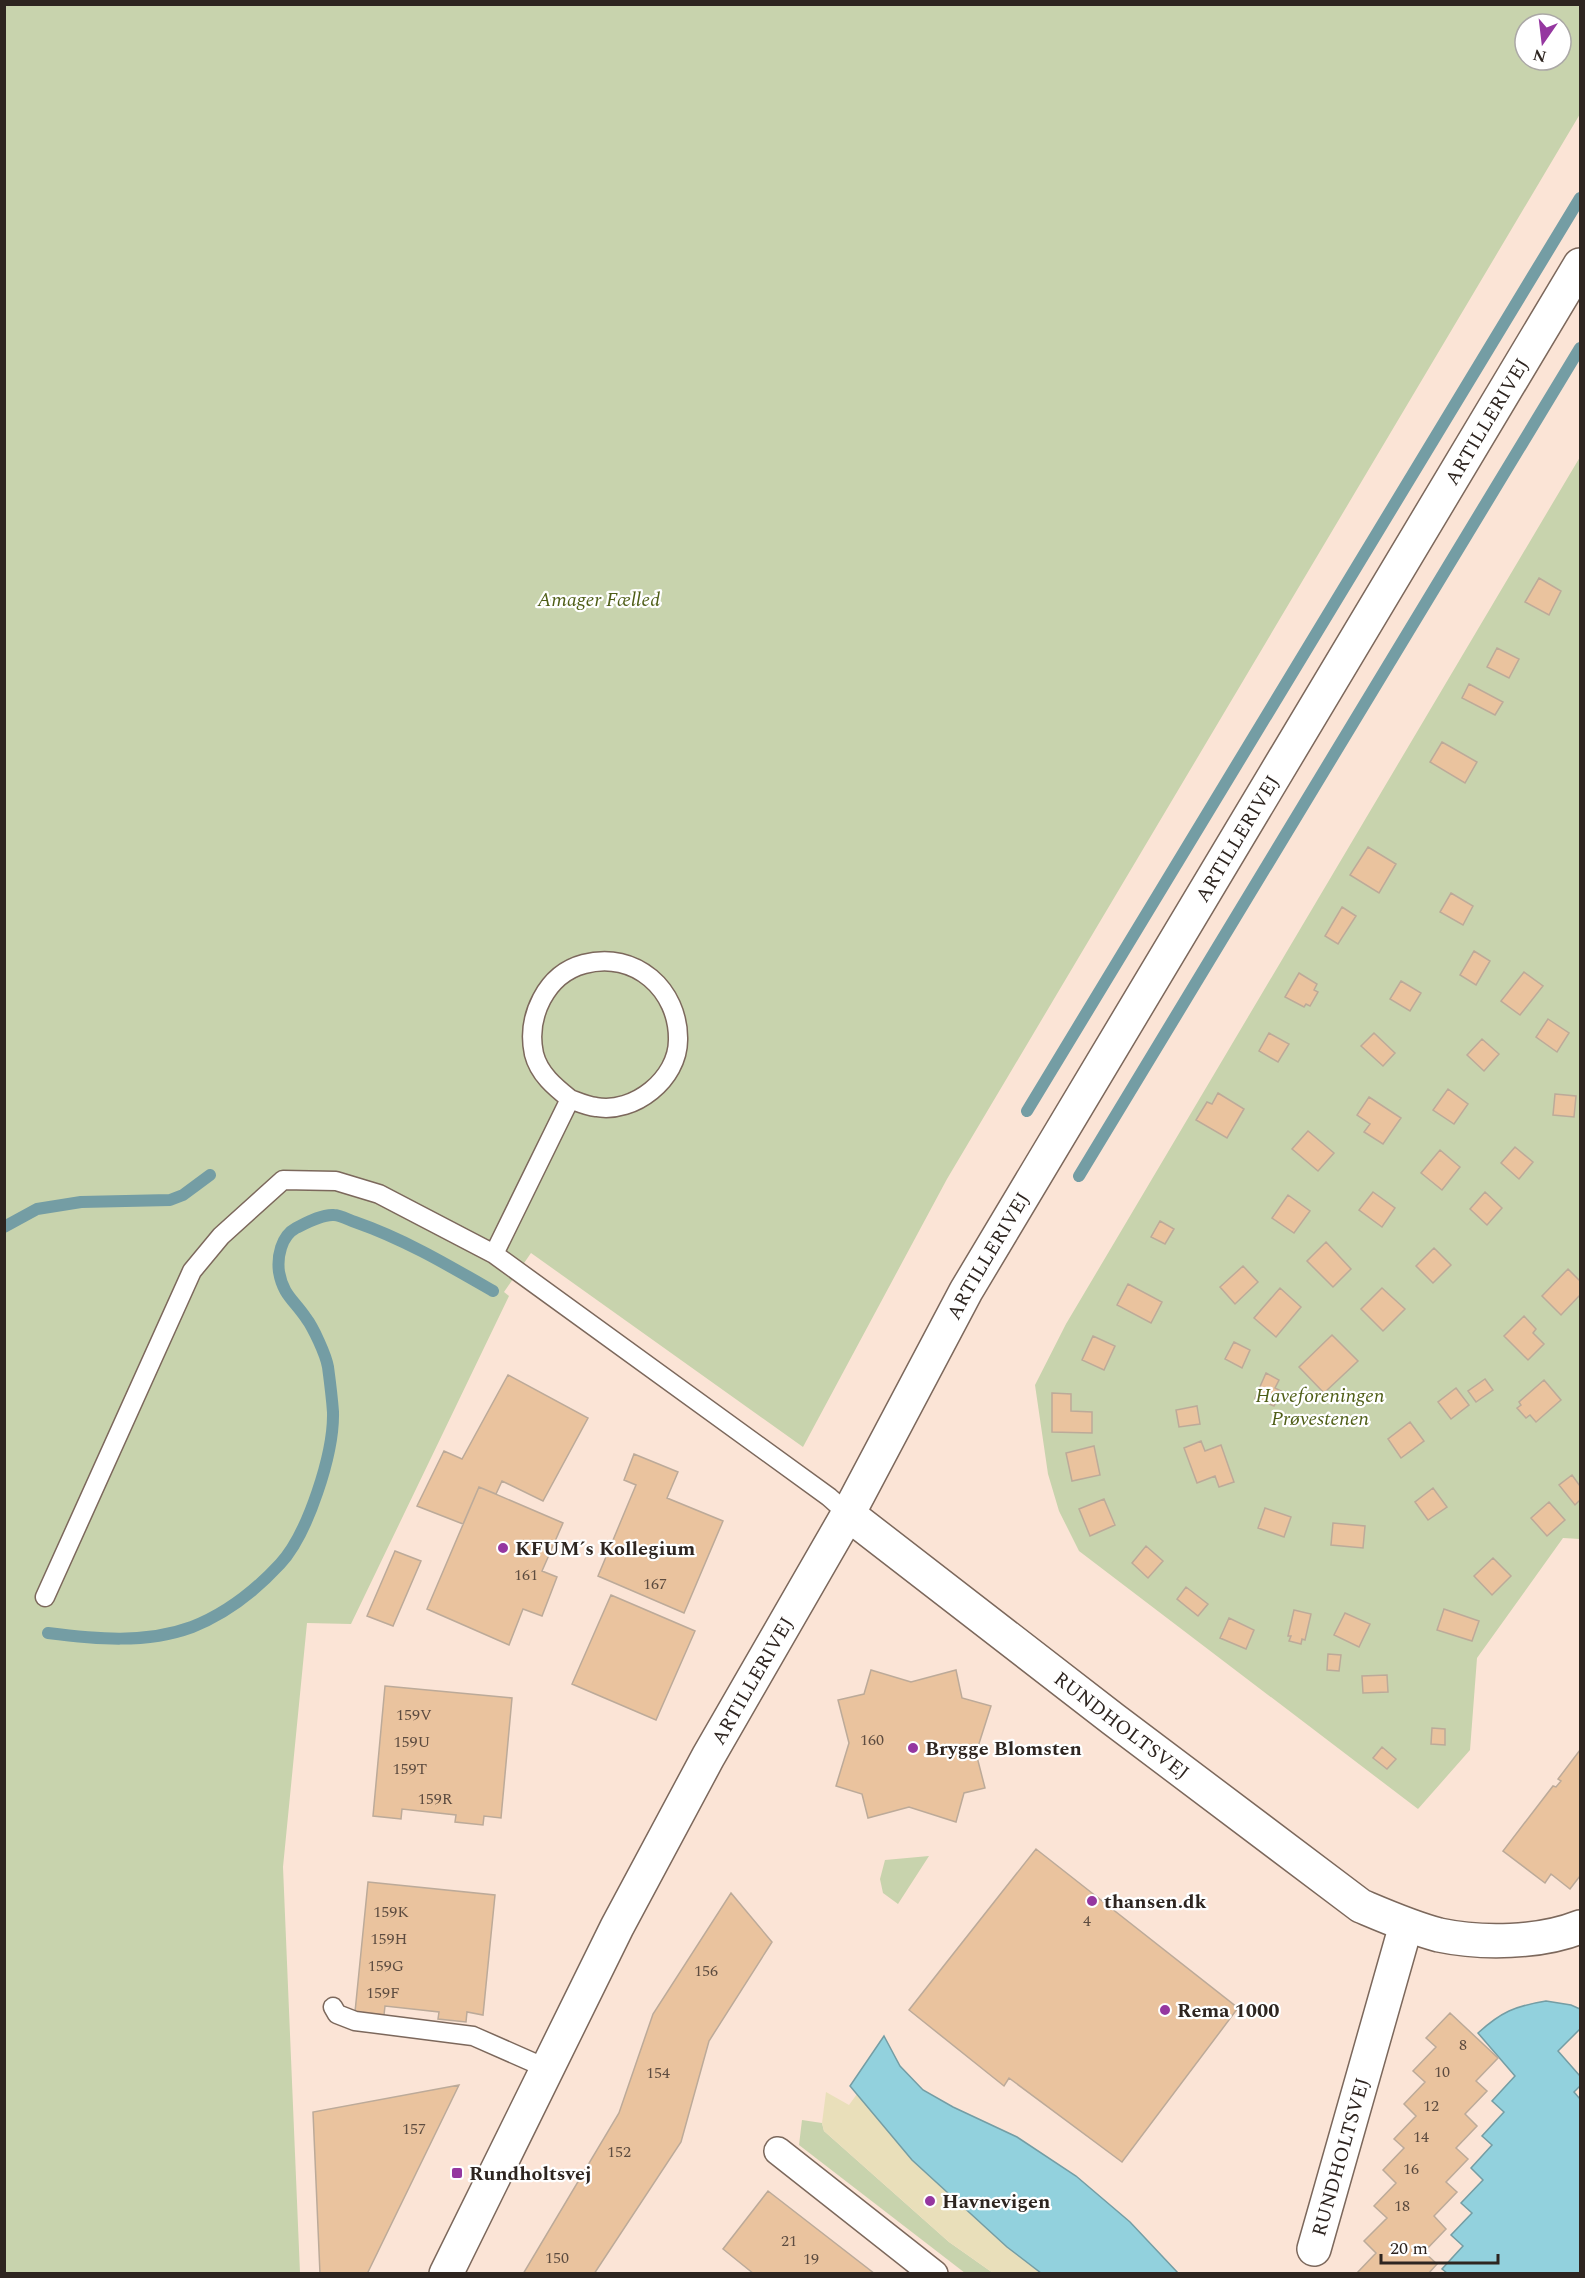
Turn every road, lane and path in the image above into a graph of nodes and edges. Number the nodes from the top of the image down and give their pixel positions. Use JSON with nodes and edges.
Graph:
{"nodes":[{"id":1,"x":1581,"y":266,"type":"edge"},
{"id":2,"x":570,"y":1099,"type":"junction"},
{"id":3,"x":494,"y":1254,"type":"junction"},
{"id":4,"x":848,"y":1514,"type":"junction"},
{"id":5,"x":45,"y":1597,"type":"dead end"},
{"id":6,"x":1406,"y":1925,"type":"junction"},
{"id":7,"x":1581,"y":1927,"type":"edge"},
{"id":8,"x":333,"y":2007,"type":"dead end"},
{"id":9,"x":548,"y":2069,"type":"junction"},
{"id":10,"x":778,"y":2151,"type":"dead end"},
{"id":11,"x":1314,"y":2249,"type":"dead end"},
{"id":12,"x":446,"y":2274,"type":"edge"},
{"id":13,"x":934,"y":2274,"type":"edge"}],
"edges":[{"from":1,"to":4,"type":"street","name":"ARTILLERIVEJ"},
{"from":2,"to":2,"type":"lane"},
{"from":2,"to":3,"type":"lane"},
{"from":3,"to":4,"type":"lane"},
{"from":3,"to":5,"type":"lane"},
{"from":4,"to":6,"type":"street","name":"RUNDHOLTSVEJ"},
{"from":4,"to":9,"type":"street","name":"ARTILLERIVEJ"},
{"from":6,"to":7,"type":"street","name":"RUNDHOLTSVEJ"},
{"from":6,"to":11,"type":"street","name":"RUNDHOLTSVEJ"},
{"from":8,"to":9,"type":"lane"},
{"from":9,"to":12,"type":"street","name":"ARTILLERIVEJ"},
{"from":10,"to":13,"type":"street"}]}
